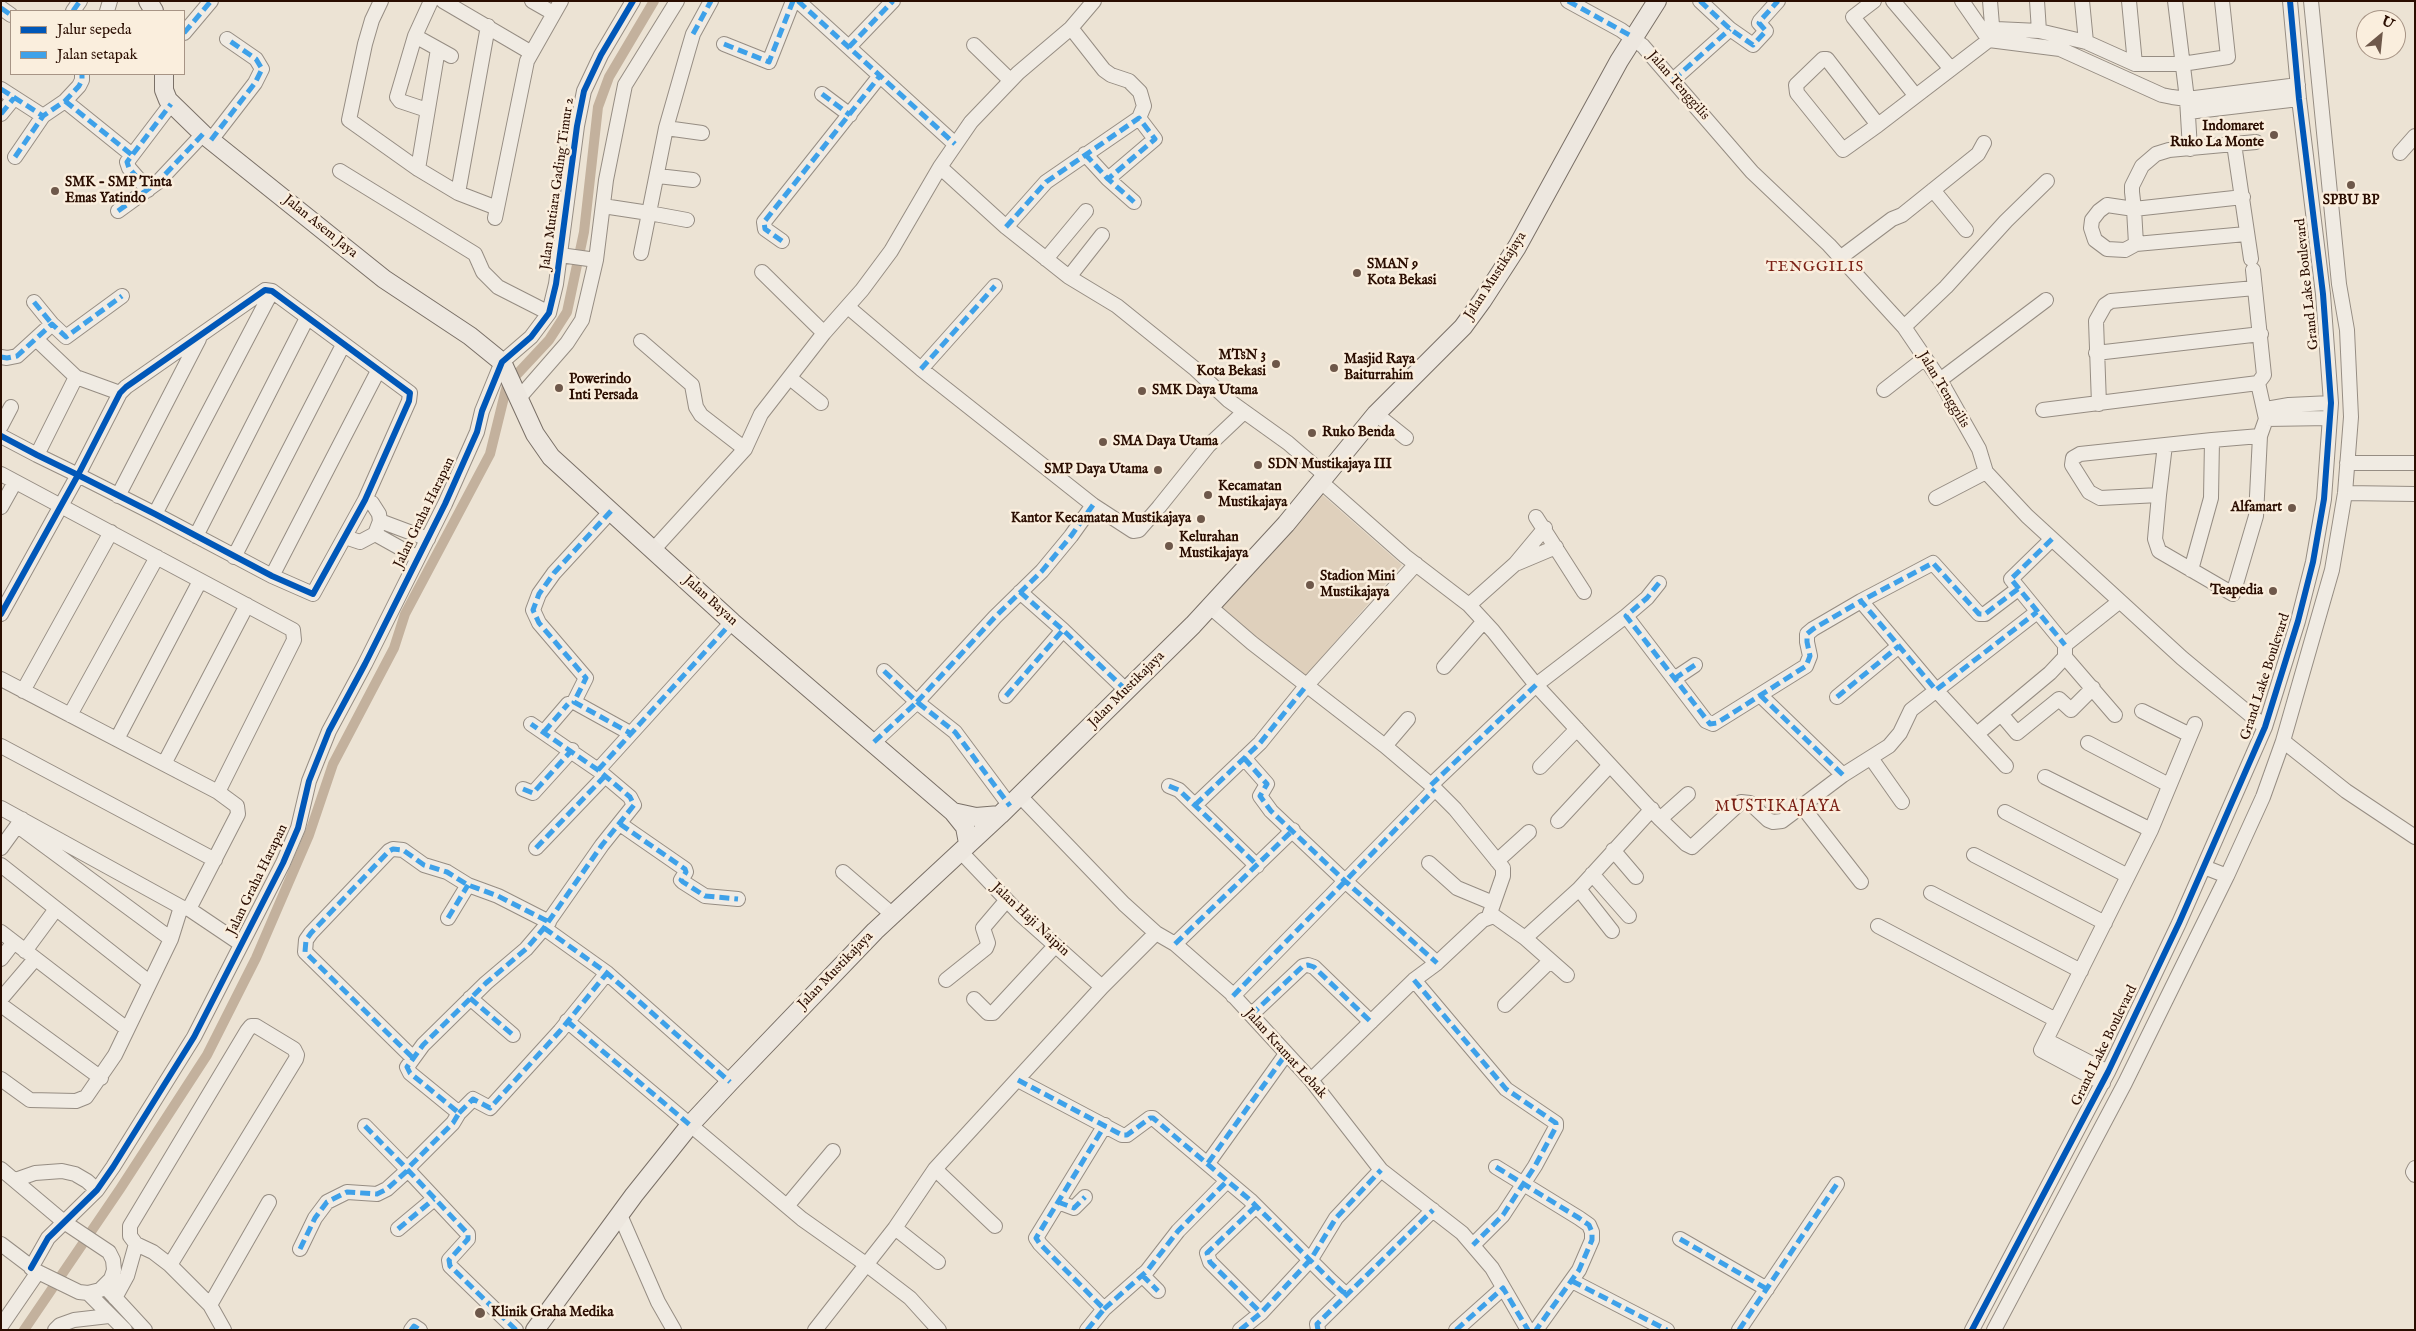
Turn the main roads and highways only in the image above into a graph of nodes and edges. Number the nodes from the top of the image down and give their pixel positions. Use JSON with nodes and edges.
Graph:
{"nodes":[{"id":1,"x":1657,"y":1,"type":"edge"},
{"id":2,"x":164,"y":75,"type":"edge"},
{"id":3,"x":505,"y":368,"type":"joint"},
{"id":4,"x":1010,"y":805,"type":"junction"},
{"id":5,"x":953,"y":812,"type":"junction"},
{"id":6,"x":964,"y":847,"type":"junction"},
{"id":7,"x":535,"y":1330,"type":"edge"}],
"edges":[{"from":1,"to":4,"type":"main road","name":"Jalan Mustikajaya"},
{"from":2,"to":3,"type":"main road","name":"Jalan Asem Jaya"},
{"from":3,"to":5,"type":"main road","name":"Jalan Bayan"},
{"from":4,"to":5,"type":"main road"},
{"from":4,"to":6,"type":"main road","name":"Jalan Mustikajaya"},
{"from":5,"to":6,"type":"main road","name":"Jalan Bayan"},
{"from":6,"to":7,"type":"main road","name":"Jalan Mustikajaya"}]}
